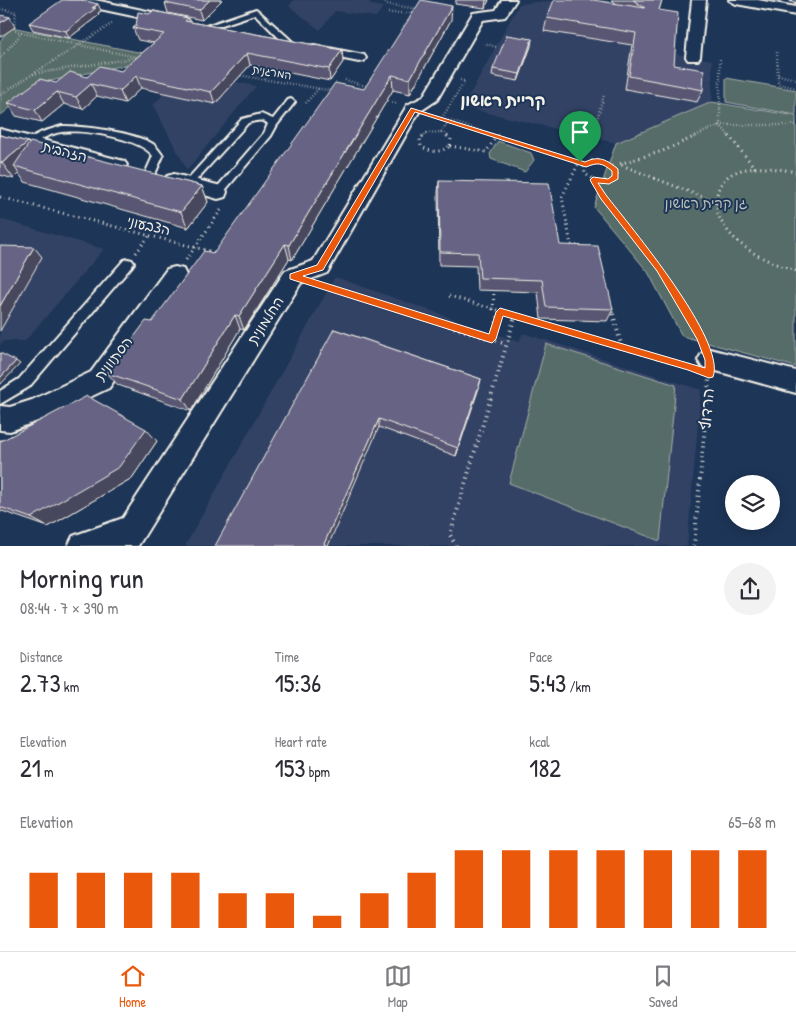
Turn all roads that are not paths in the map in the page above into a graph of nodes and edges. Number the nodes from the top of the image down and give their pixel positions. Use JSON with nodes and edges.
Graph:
{"nodes":[{"id":1,"x":76,"y":0,"type":"edge"},
{"id":2,"x":699,"y":0,"type":"edge"},
{"id":3,"x":736,"y":0,"type":"edge"},
{"id":4,"x":504,"y":7,"type":"edge"},
{"id":5,"x":796,"y":11,"type":"edge"},
{"id":6,"x":178,"y":21,"type":"edge"},
{"id":7,"x":202,"y":26,"type":"joint"},
{"id":8,"x":235,"y":33,"type":"edge"},
{"id":9,"x":262,"y":39,"type":"edge"},
{"id":10,"x":290,"y":44,"type":"junction"},
{"id":11,"x":693,"y":57,"type":"dead end"},
{"id":12,"x":359,"y":58,"type":"dead end"},
{"id":13,"x":291,"y":102,"type":"dead end"},
{"id":14,"x":273,"y":124,"type":"junction"},
{"id":15,"x":0,"y":134,"type":"edge"},
{"id":16,"x":29,"y":141,"type":"junction"},
{"id":17,"x":150,"y":174,"type":"junction"},
{"id":18,"x":188,"y":184,"type":"junction"},
{"id":19,"x":218,"y":192,"type":"joint"},
{"id":20,"x":128,"y":263,"type":"dead end"},
{"id":21,"x":175,"y":275,"type":"dead end"},
{"id":22,"x":710,"y":367,"type":"road end"},
{"id":23,"x":796,"y":382,"type":"edge"},
{"id":24,"x":0,"y":398,"type":"edge"},
{"id":25,"x":0,"y":418,"type":"edge"},
{"id":26,"x":126,"y":538,"type":"edge"},
{"id":27,"x":83,"y":546,"type":"edge"}],
"edges":[{"from":1,"to":6,"type":"street"},
{"from":2,"to":11,"type":"street"},
{"from":3,"to":5,"type":"street"},
{"from":4,"to":26,"type":"street","name":"החלמונית"},
{"from":7,"to":8,"type":"street"},
{"from":7,"to":10,"type":"lane"},
{"from":9,"to":10,"type":"street"},
{"from":10,"to":12,"type":"street"},
{"from":13,"to":14,"type":"lane"},
{"from":14,"to":18,"type":"lane"},
{"from":14,"to":19,"type":"lane"},
{"from":15,"to":16,"type":"street","name":"הזהבית"},
{"from":16,"to":17,"type":"street","name":"הזהבית"},
{"from":16,"to":17,"type":"lane"},
{"from":17,"to":18,"type":"street","name":"הזהבית"},
{"from":18,"to":19,"type":"street","name":"הזהבית"},
{"from":20,"to":24,"type":"lane"},
{"from":21,"to":25,"type":"street","name":"הסתוונית"},
{"from":22,"to":23,"type":"street"},
{"from":26,"to":27,"type":"street"}]}
